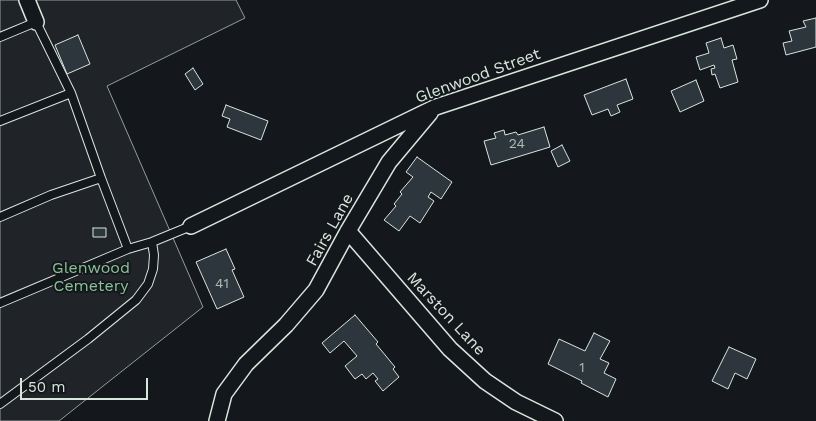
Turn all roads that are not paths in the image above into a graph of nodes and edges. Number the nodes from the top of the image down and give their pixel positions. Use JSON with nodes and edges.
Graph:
{"nodes":[{"id":1,"x":27,"y":0,"type":"edge"},
{"id":2,"x":760,"y":0,"type":"edge"},
{"id":3,"x":36,"y":22,"type":"junction"},
{"id":4,"x":0,"y":37,"type":"edge"},
{"id":5,"x":71,"y":93,"type":"junction"},
{"id":6,"x":436,"y":107,"type":"junction"},
{"id":7,"x":0,"y":121,"type":"edge"},
{"id":8,"x":101,"y":178,"type":"junction"},
{"id":9,"x":0,"y":217,"type":"edge"},
{"id":10,"x":191,"y":226,"type":"joint"},
{"id":11,"x":348,"y":231,"type":"junction"},
{"id":12,"x":152,"y":242,"type":"junction"},
{"id":13,"x":128,"y":249,"type":"junction"},
{"id":14,"x":0,"y":302,"type":"edge"},
{"id":15,"x":0,"y":404,"type":"edge"},
{"id":16,"x":217,"y":421,"type":"edge"},
{"id":17,"x":555,"y":421,"type":"edge"}],
"edges":[{"from":1,"to":3,"type":"street"},
{"from":2,"to":6,"type":"street","name":"Glenwood Street"},
{"from":3,"to":4,"type":"lane"},
{"from":3,"to":5,"type":"lane"},
{"from":5,"to":7,"type":"lane"},
{"from":5,"to":8,"type":"lane"},
{"from":6,"to":10,"type":"street","name":"Glenwood Street"},
{"from":6,"to":11,"type":"street","name":"Fairs Lane"},
{"from":8,"to":9,"type":"lane"},
{"from":8,"to":13,"type":"lane"},
{"from":10,"to":12,"type":"lane"},
{"from":11,"to":16,"type":"street","name":"Fairs Lane"},
{"from":11,"to":17,"type":"street","name":"Marston Lane"},
{"from":12,"to":13,"type":"lane"},
{"from":12,"to":15,"type":"lane"},
{"from":13,"to":14,"type":"lane"}]}
